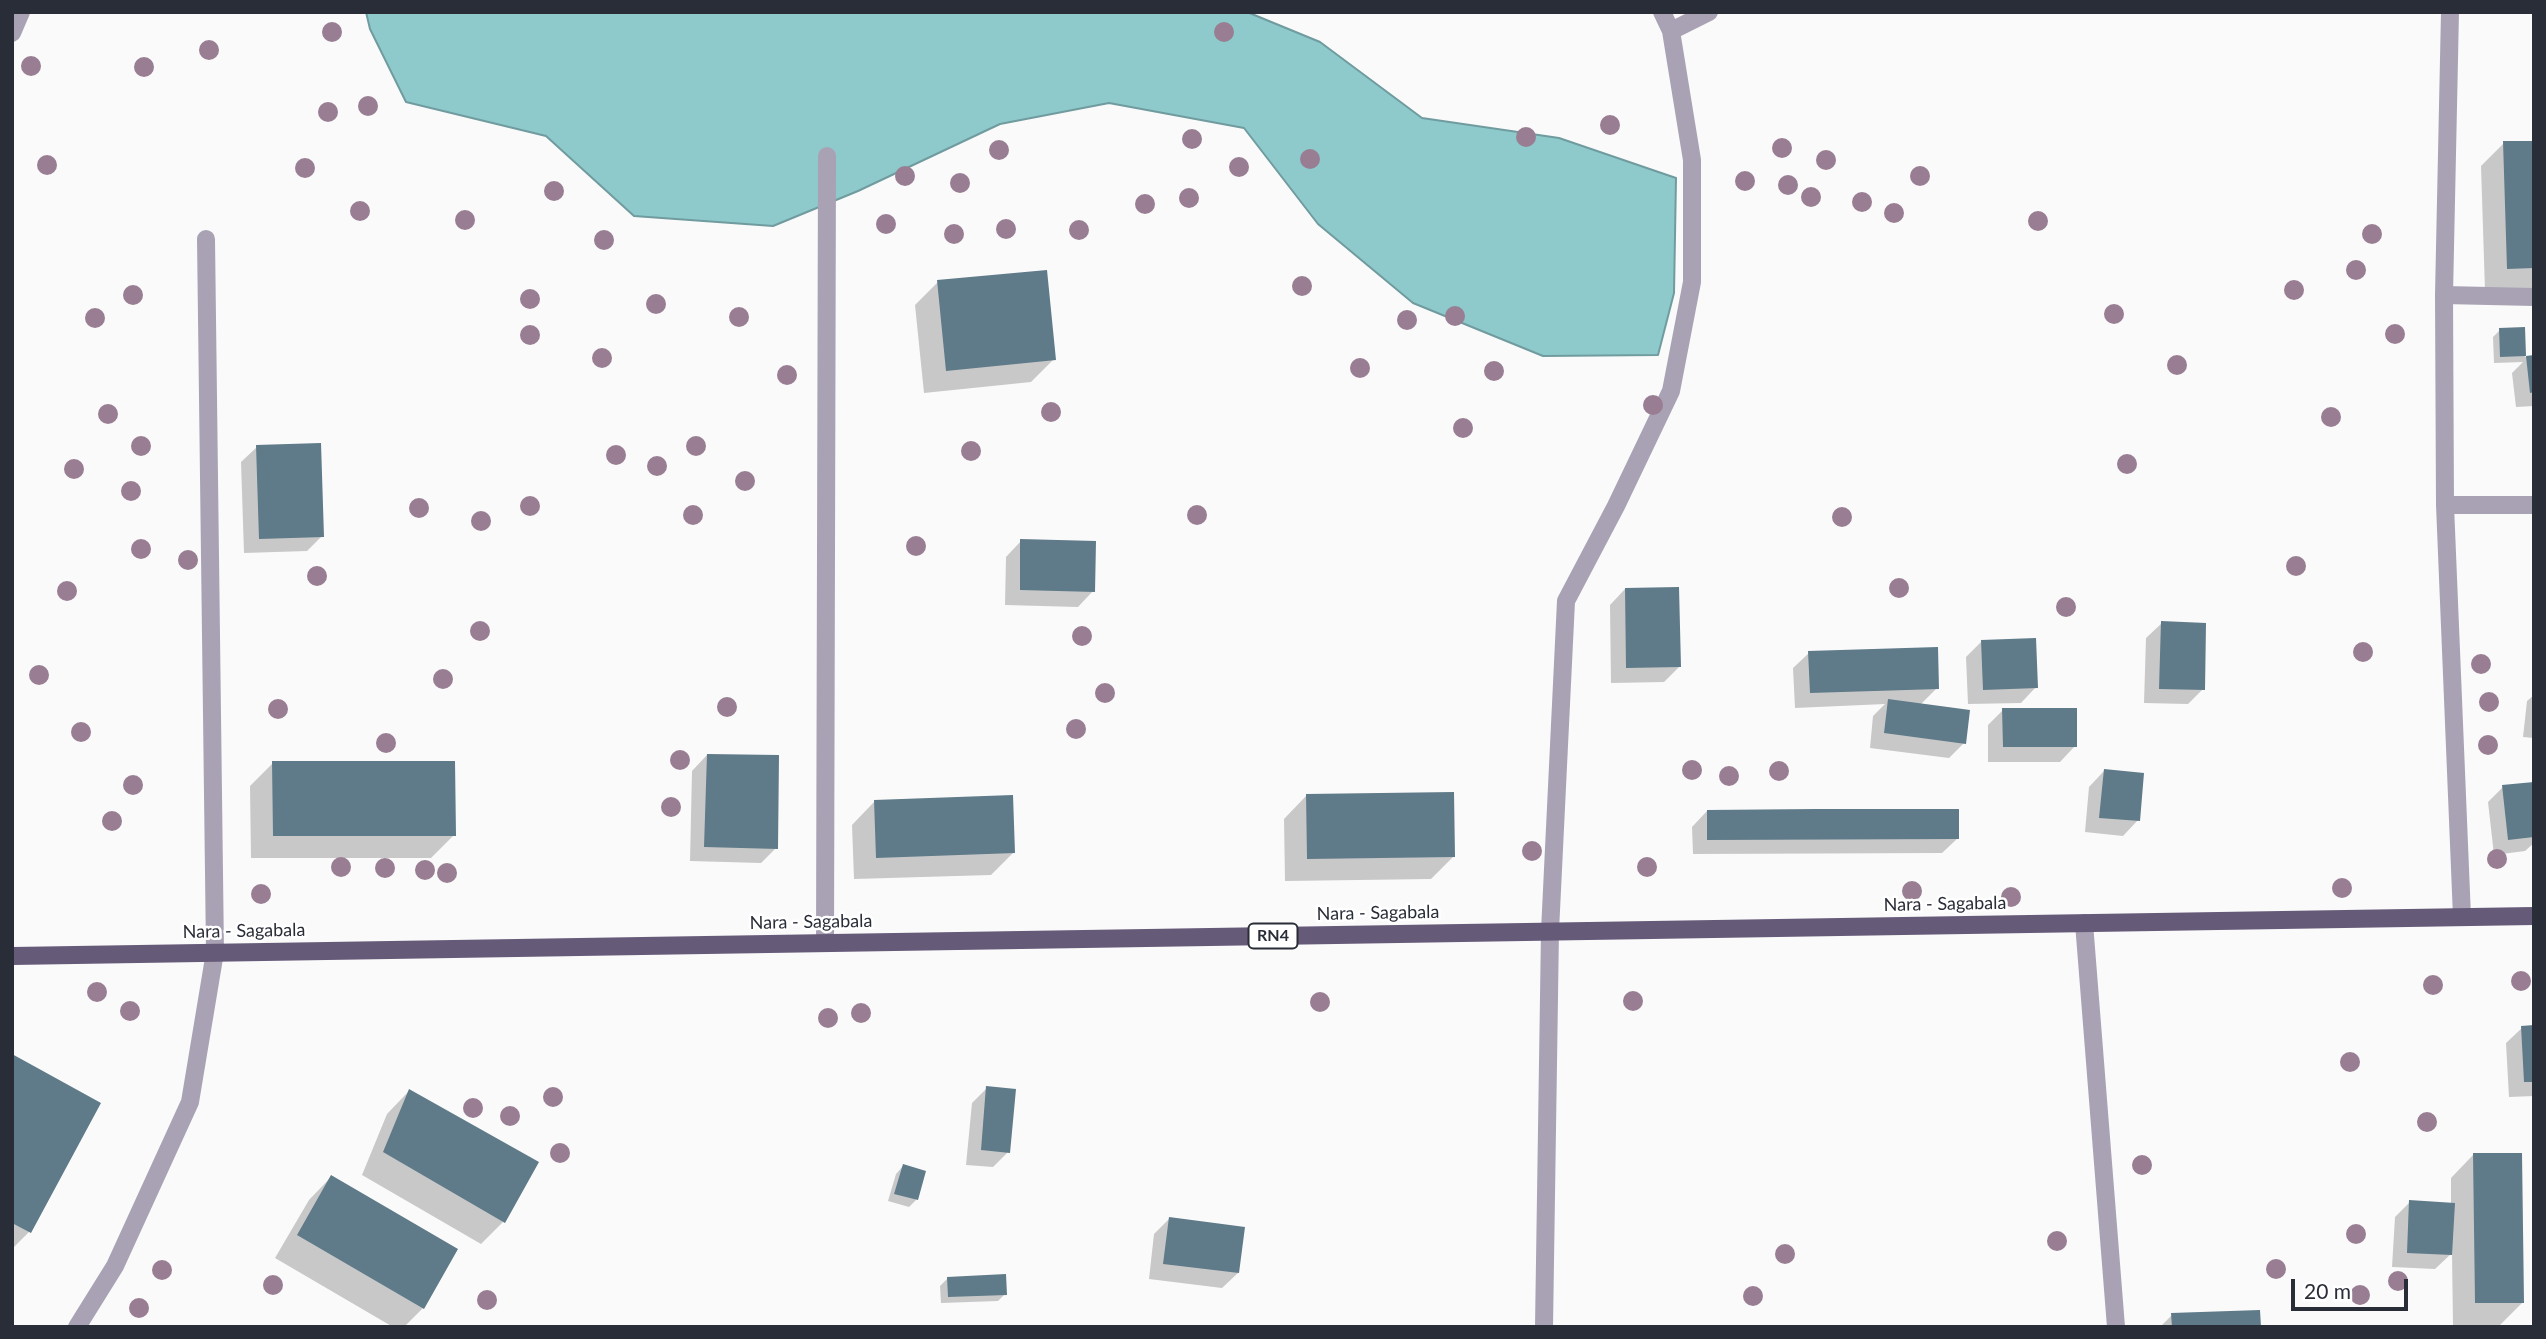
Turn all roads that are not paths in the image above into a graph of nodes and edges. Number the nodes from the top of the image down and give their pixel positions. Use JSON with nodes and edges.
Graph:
{"nodes":[{"id":1,"x":21,"y":12,"type":"edge"},
{"id":2,"x":1662,"y":12,"type":"edge"},
{"id":3,"x":1709,"y":12,"type":"edge"},
{"id":4,"x":2450,"y":12,"type":"edge"},
{"id":5,"x":1671,"y":31,"type":"junction"},
{"id":6,"x":12,"y":33,"type":"edge"},
{"id":7,"x":827,"y":156,"type":"dead end"},
{"id":8,"x":206,"y":239,"type":"dead end"},
{"id":9,"x":2444,"y":295,"type":"junction"},
{"id":10,"x":2534,"y":297,"type":"edge"},
{"id":11,"x":2445,"y":505,"type":"junction"},
{"id":12,"x":2534,"y":505,"type":"edge"},
{"id":13,"x":2534,"y":916,"type":"edge"},
{"id":14,"x":2462,"y":917,"type":"junction"},
{"id":15,"x":2084,"y":923,"type":"junction"},
{"id":16,"x":1550,"y":931,"type":"junction"},
{"id":17,"x":825,"y":943,"type":"junction"},
{"id":18,"x":215,"y":952,"type":"junction"},
{"id":19,"x":12,"y":956,"type":"edge"},
{"id":20,"x":77,"y":1327,"type":"edge"},
{"id":21,"x":1544,"y":1327,"type":"edge"},
{"id":22,"x":2116,"y":1327,"type":"edge"}],
"edges":[{"from":1,"to":6,"type":"street"},
{"from":2,"to":5,"type":"street"},
{"from":3,"to":5,"type":"street"},
{"from":4,"to":9,"type":"street"},
{"from":5,"to":16,"type":"street"},
{"from":7,"to":17,"type":"street"},
{"from":8,"to":18,"type":"street"},
{"from":9,"to":10,"type":"street"},
{"from":9,"to":11,"type":"street"},
{"from":11,"to":12,"type":"street"},
{"from":11,"to":14,"type":"street"},
{"from":13,"to":14,"type":"main road","name":"Nara - Sagabala","number":"RN4"},
{"from":14,"to":15,"type":"main road","name":"Nara - Sagabala","number":"RN4"},
{"from":15,"to":16,"type":"main road","name":"Nara - Sagabala","number":"RN4"},
{"from":15,"to":22,"type":"street"},
{"from":16,"to":17,"type":"main road","name":"Nara - Sagabala","number":"RN4"},
{"from":16,"to":21,"type":"street"},
{"from":17,"to":18,"type":"main road","name":"Nara - Sagabala","number":"RN4"},
{"from":18,"to":19,"type":"main road","name":"Nara - Sagabala","number":"RN4"},
{"from":18,"to":20,"type":"street"}]}
